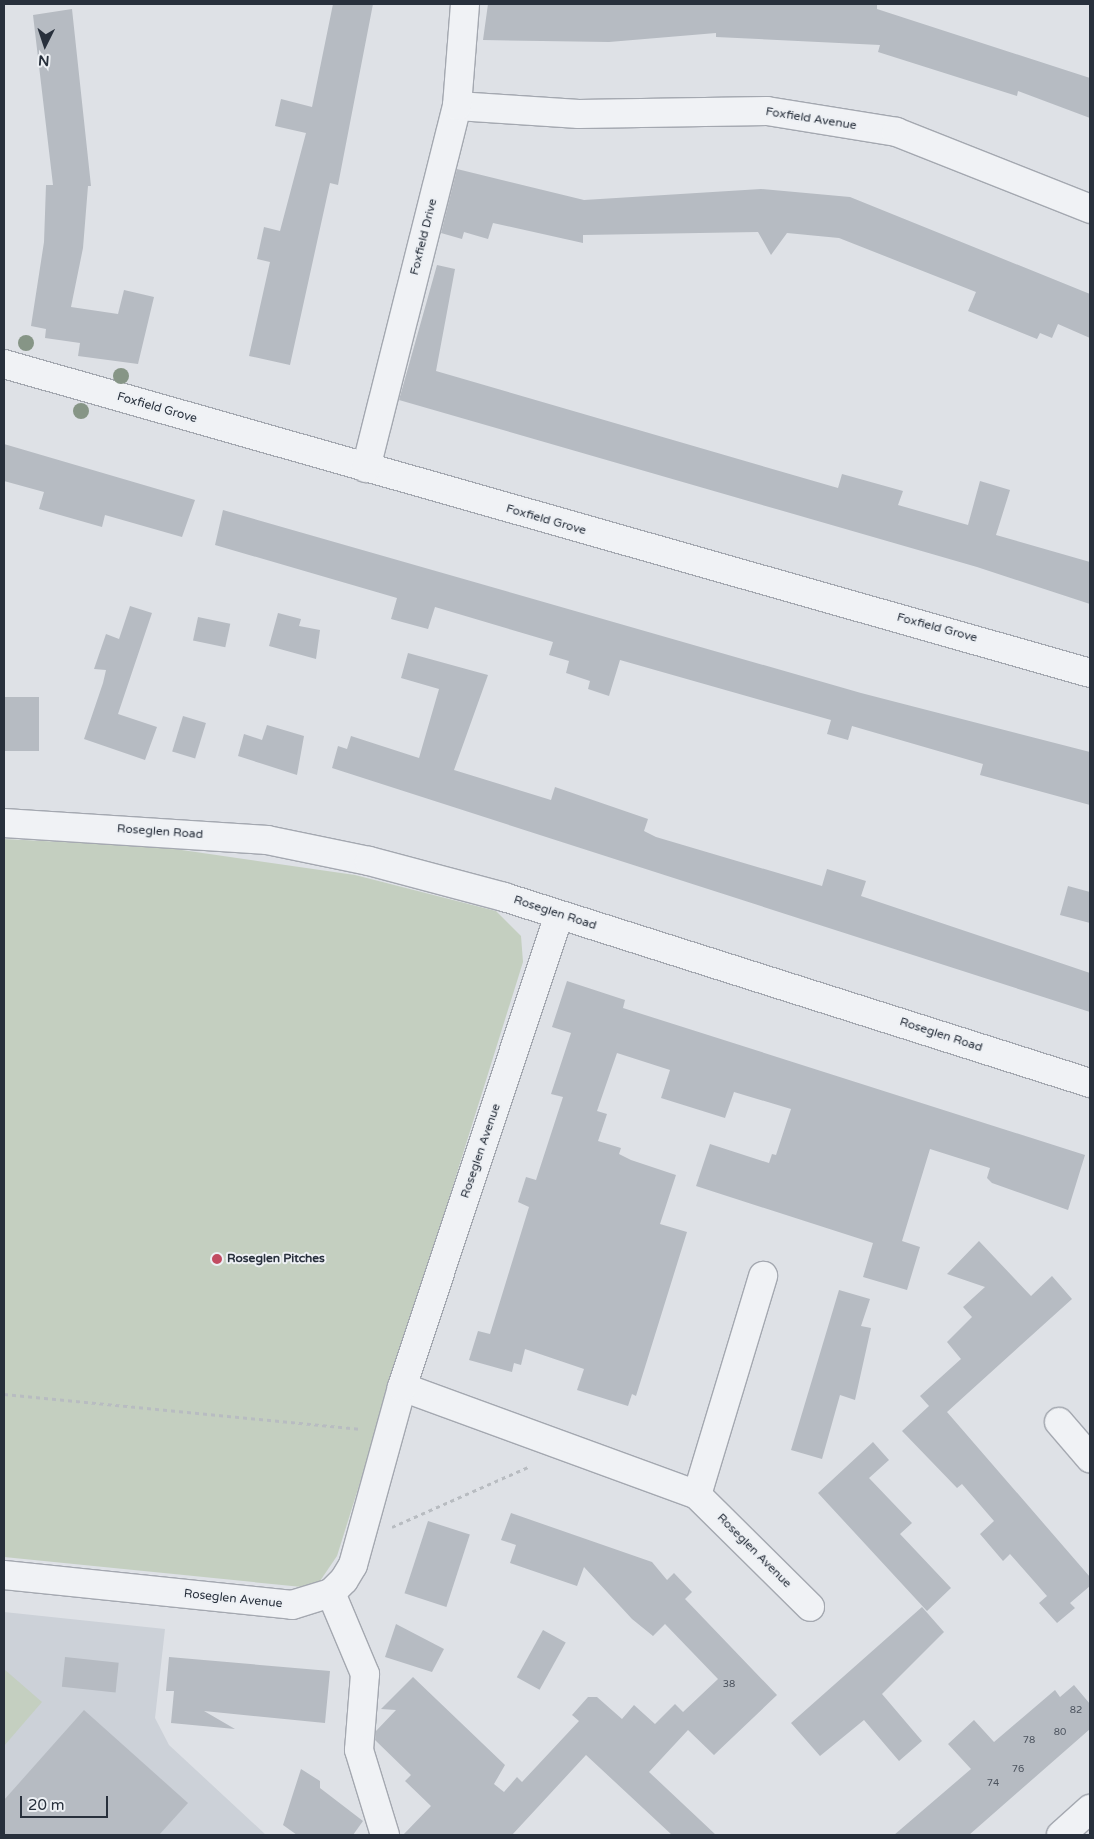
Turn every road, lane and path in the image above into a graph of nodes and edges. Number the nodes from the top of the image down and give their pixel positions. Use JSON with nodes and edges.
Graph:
{"nodes":[{"id":1,"x":464,"y":4,"type":"edge"},
{"id":2,"x":457,"y":106,"type":"junction"},
{"id":3,"x":1090,"y":209,"type":"edge"},
{"id":4,"x":4,"y":364,"type":"edge"},
{"id":5,"x":366,"y":468,"type":"junction"},
{"id":6,"x":1090,"y":673,"type":"edge"},
{"id":7,"x":4,"y":823,"type":"edge"},
{"id":8,"x":559,"y":915,"type":"junction"},
{"id":9,"x":1090,"y":1083,"type":"edge"},
{"id":10,"x":763,"y":1276,"type":"dead end"},
{"id":11,"x":402,"y":1387,"type":"junction"},
{"id":12,"x":4,"y":1394,"type":"edge"},
{"id":13,"x":1059,"y":1422,"type":"dead end"},
{"id":14,"x":388,"y":1432,"type":"junction"},
{"id":15,"x":570,"y":1448,"type":"junction"},
{"id":16,"x":1090,"y":1458,"type":"edge"},
{"id":17,"x":697,"y":1496,"type":"junction"},
{"id":18,"x":362,"y":1532,"type":"junction"},
{"id":19,"x":4,"y":1576,"type":"edge"},
{"id":20,"x":331,"y":1593,"type":"junction"},
{"id":21,"x":810,"y":1607,"type":"dead end"},
{"id":22,"x":1090,"y":1809,"type":"edge"},
{"id":23,"x":385,"y":1835,"type":"edge"},
{"id":24,"x":1061,"y":1835,"type":"edge"}],
"edges":[{"from":1,"to":2,"type":"street","name":"Foxfield Drive"},
{"from":2,"to":3,"type":"street","name":"Foxfield Avenue"},
{"from":2,"to":5,"type":"street","name":"Foxfield Drive"},
{"from":4,"to":5,"type":"street","name":"Foxfield Grove"},
{"from":5,"to":6,"type":"street","name":"Foxfield Grove"},
{"from":7,"to":8,"type":"street","name":"Roseglen Road"},
{"from":8,"to":9,"type":"street","name":"Roseglen Road"},
{"from":8,"to":11,"type":"street","name":"Roseglen Avenue"},
{"from":10,"to":17,"type":"street"},
{"from":11,"to":14,"type":"street","name":"Roseglen Avenue"},
{"from":11,"to":15,"type":"street","name":"Roseglen Avenue"},
{"from":12,"to":14,"type":"path"},
{"from":13,"to":16,"type":"street"},
{"from":14,"to":18,"type":"street","name":"Roseglen Avenue"},
{"from":15,"to":17,"type":"street","name":"Roseglen Avenue"},
{"from":15,"to":18,"type":"path"},
{"from":17,"to":21,"type":"street","name":"Roseglen Avenue"},
{"from":18,"to":20,"type":"street","name":"Roseglen Avenue"},
{"from":19,"to":20,"type":"street","name":"Roseglen Avenue"},
{"from":20,"to":23,"type":"street"},
{"from":22,"to":24,"type":"street"}]}
